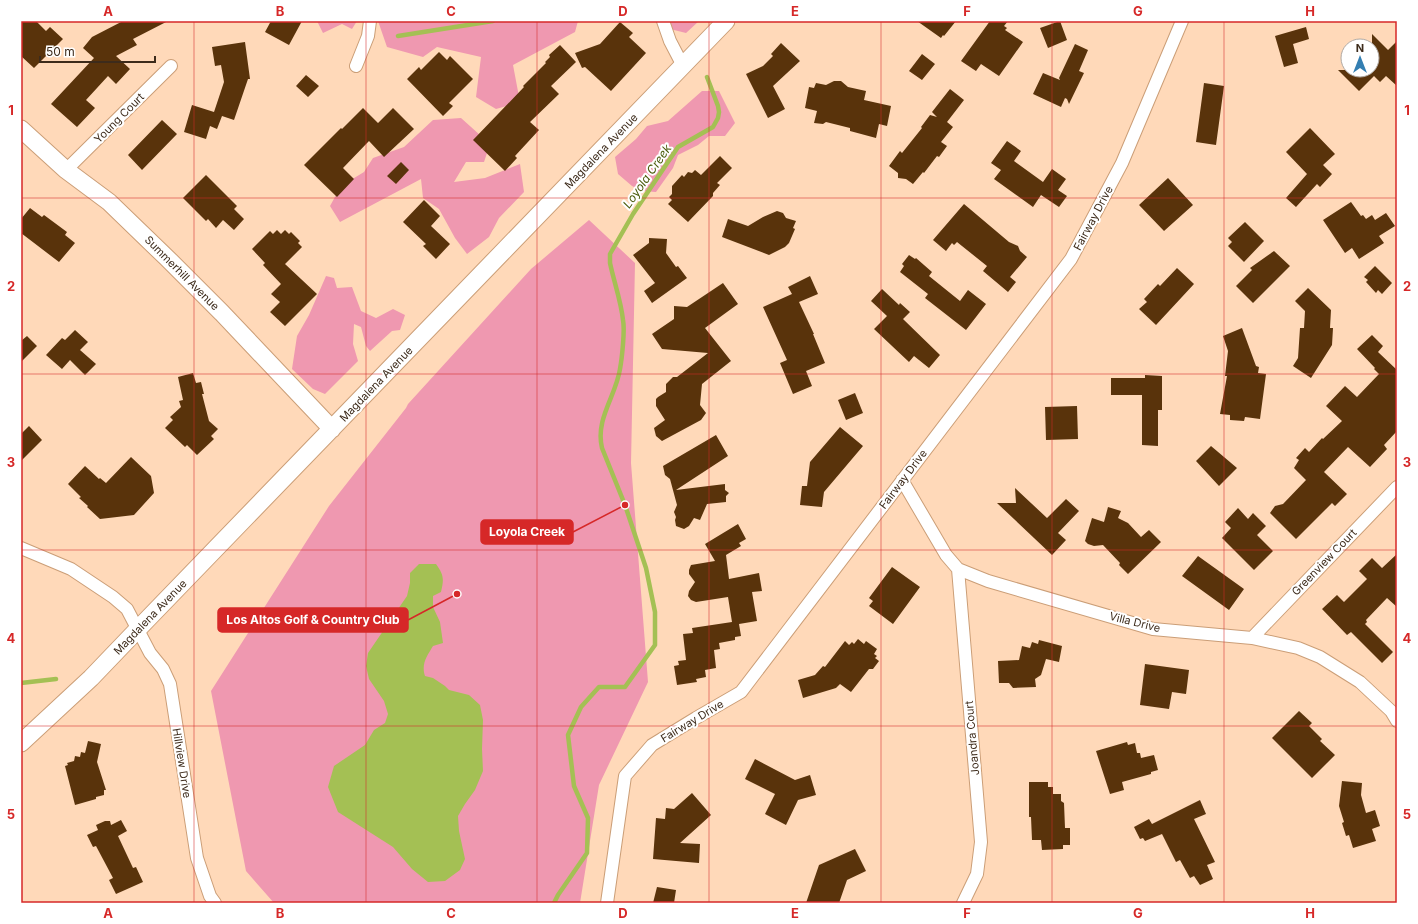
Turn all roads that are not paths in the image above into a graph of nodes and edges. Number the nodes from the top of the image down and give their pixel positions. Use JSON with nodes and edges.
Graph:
{"nodes":[{"id":1,"x":370,"y":21,"type":"edge"},
{"id":2,"x":662,"y":21,"type":"edge"},
{"id":3,"x":726,"y":21,"type":"edge"},
{"id":4,"x":1182,"y":21,"type":"edge"},
{"id":5,"x":171,"y":66,"type":"dead end"},
{"id":6,"x":356,"y":66,"type":"dead end"},
{"id":7,"x":683,"y":66,"type":"junction"},
{"id":8,"x":21,"y":129,"type":"edge"},
{"id":9,"x":66,"y":170,"type":"junction"},
{"id":10,"x":332,"y":429,"type":"junction"},
{"id":11,"x":902,"y":480,"type":"junction"},
{"id":12,"x":1397,"y":487,"type":"edge"},
{"id":13,"x":21,"y":548,"type":"edge"},
{"id":14,"x":958,"y":570,"type":"junction"},
{"id":15,"x":137,"y":630,"type":"junction"},
{"id":16,"x":1252,"y":638,"type":"junction"},
{"id":17,"x":1397,"y":721,"type":"edge"},
{"id":18,"x":21,"y":743,"type":"edge"},
{"id":19,"x":215,"y":903,"type":"edge"},
{"id":20,"x":607,"y":903,"type":"edge"},
{"id":21,"x":963,"y":903,"type":"edge"}],
"edges":[{"from":1,"to":6,"type":"street"},
{"from":2,"to":7,"type":"street"},
{"from":3,"to":7,"type":"main road","name":"Magdalena Avenue"},
{"from":4,"to":11,"type":"street","name":"Fairway Drive"},
{"from":5,"to":9,"type":"street","name":"Young Court"},
{"from":7,"to":10,"type":"main road","name":"Magdalena Avenue"},
{"from":8,"to":9,"type":"main road","name":"Summerhill Avenue"},
{"from":9,"to":10,"type":"main road","name":"Summerhill Avenue"},
{"from":10,"to":15,"type":"main road","name":"Magdalena Avenue"},
{"from":11,"to":14,"type":"street"},
{"from":11,"to":20,"type":"street","name":"Fairway Drive"},
{"from":12,"to":16,"type":"street","name":"Greenview Court"},
{"from":13,"to":15,"type":"street","name":"Hillview Drive"},
{"from":14,"to":16,"type":"street","name":"Villa Drive"},
{"from":14,"to":21,"type":"street","name":"Joandra Court"},
{"from":15,"to":18,"type":"main road","name":"Magdalena Avenue"},
{"from":15,"to":19,"type":"street","name":"Hillview Drive"},
{"from":16,"to":17,"type":"street","name":"Villa Drive"}]}
